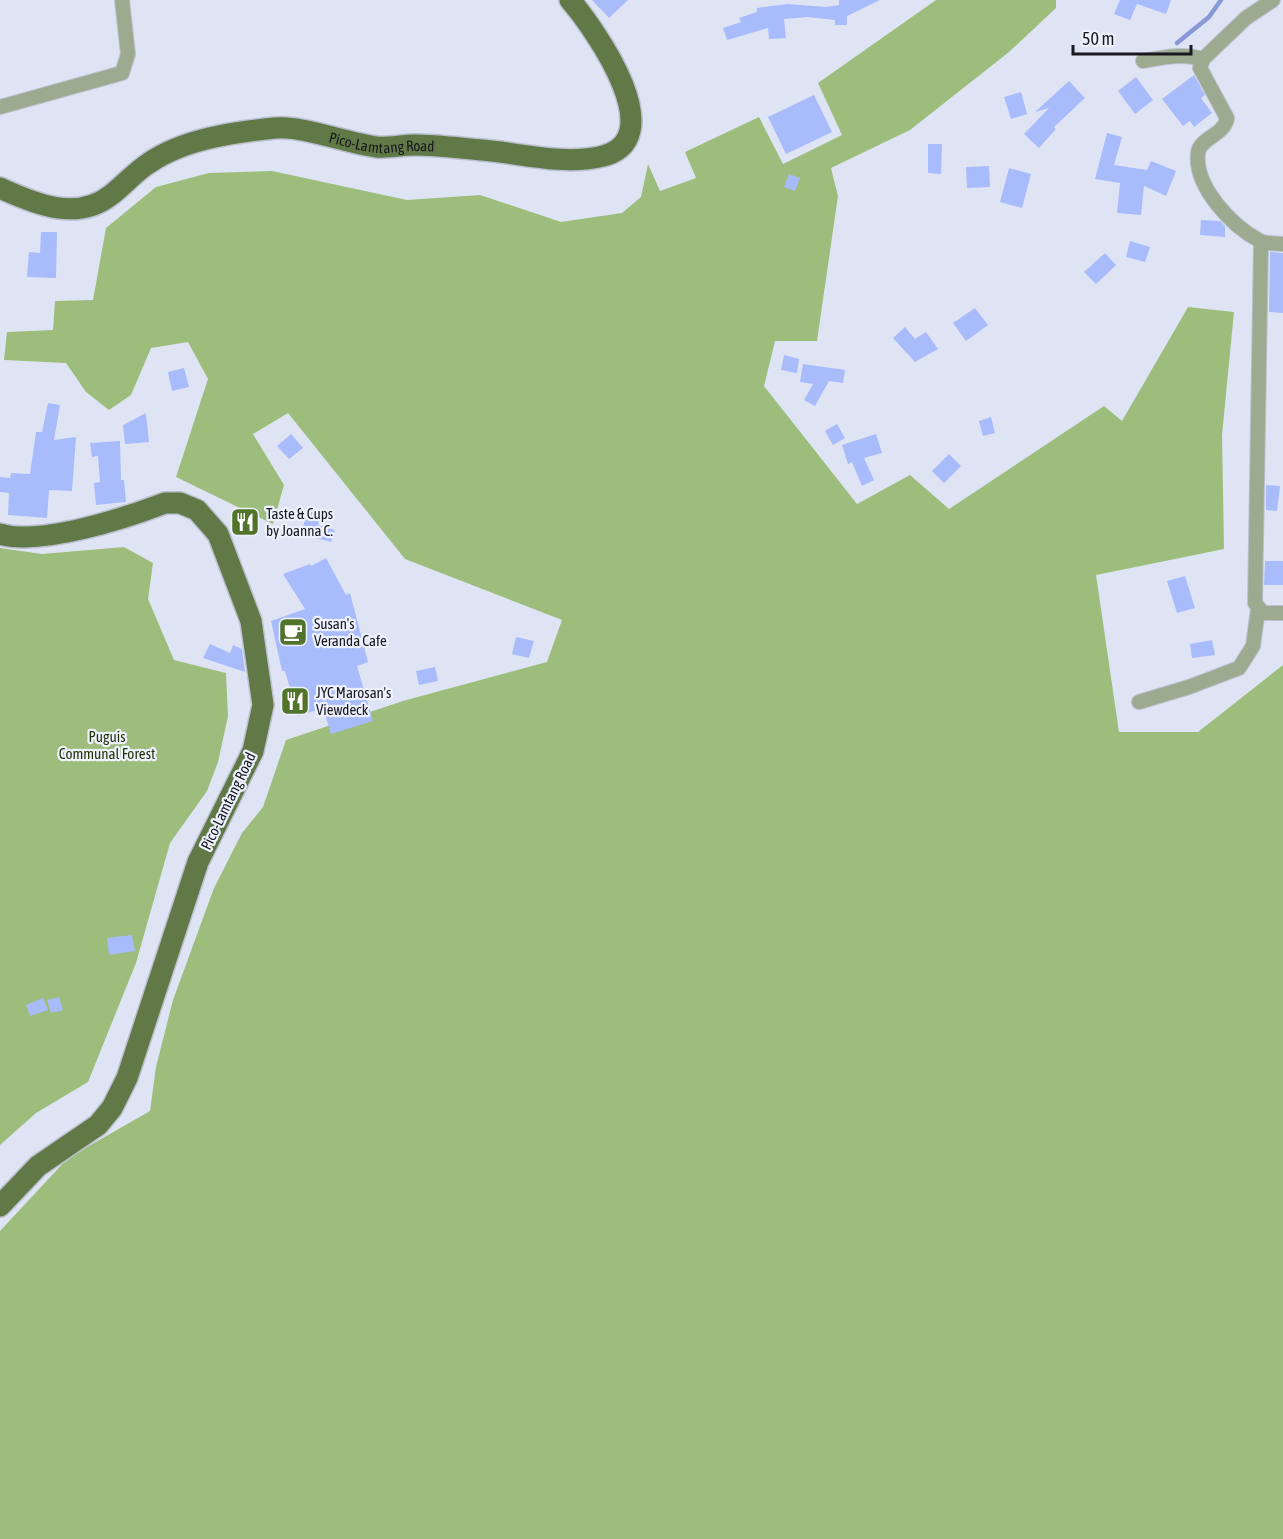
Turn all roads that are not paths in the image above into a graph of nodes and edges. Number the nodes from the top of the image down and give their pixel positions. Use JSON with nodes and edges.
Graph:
{"nodes":[{"id":1,"x":122,"y":0,"type":"edge"},
{"id":2,"x":570,"y":0,"type":"edge"},
{"id":3,"x":1273,"y":0,"type":"edge"},
{"id":4,"x":1203,"y":59,"type":"junction"},
{"id":5,"x":1143,"y":61,"type":"dead end"},
{"id":6,"x":0,"y":107,"type":"edge"},
{"id":7,"x":0,"y":189,"type":"edge"},
{"id":8,"x":1261,"y":242,"type":"junction"},
{"id":9,"x":1283,"y":244,"type":"edge"},
{"id":10,"x":0,"y":534,"type":"edge"},
{"id":11,"x":1258,"y":609,"type":"junction"},
{"id":12,"x":1283,"y":613,"type":"edge"},
{"id":13,"x":1139,"y":702,"type":"dead end"},
{"id":14,"x":0,"y":1206,"type":"edge"}],
"edges":[{"from":1,"to":6,"type":"street"},
{"from":2,"to":7,"type":"main road","name":"Pico-Lamtang Road"},
{"from":3,"to":4,"type":"street"},
{"from":4,"to":5,"type":"street"},
{"from":4,"to":8,"type":"street"},
{"from":8,"to":9,"type":"street"},
{"from":8,"to":11,"type":"street"},
{"from":10,"to":14,"type":"main road","name":"Pico-Lamtang Road"},
{"from":11,"to":12,"type":"street"},
{"from":11,"to":13,"type":"street"}]}
